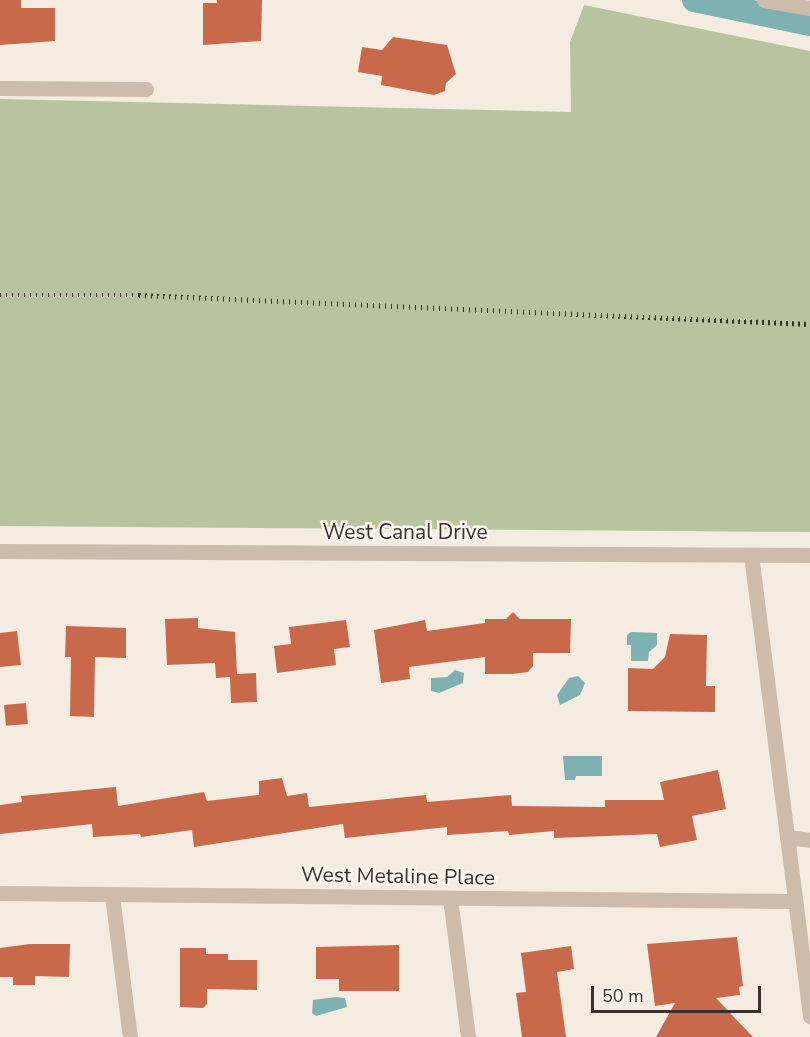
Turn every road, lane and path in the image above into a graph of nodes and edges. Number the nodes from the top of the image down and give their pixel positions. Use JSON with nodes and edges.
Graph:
{"nodes":[{"id":1,"x":764,"y":0,"type":"edge"},
{"id":2,"x":810,"y":8,"type":"edge"},
{"id":3,"x":0,"y":88,"type":"edge"},
{"id":4,"x":146,"y":89,"type":"dead end"},
{"id":5,"x":0,"y":550,"type":"edge"},
{"id":6,"x":751,"y":555,"type":"junction"},
{"id":7,"x":810,"y":555,"type":"edge"},
{"id":8,"x":787,"y":837,"type":"junction"},
{"id":9,"x":810,"y":840,"type":"edge"},
{"id":10,"x":0,"y":893,"type":"edge"},
{"id":11,"x":112,"y":895,"type":"junction"},
{"id":12,"x":450,"y":898,"type":"junction"},
{"id":13,"x":795,"y":901,"type":"junction"},
{"id":14,"x":810,"y":1016,"type":"edge"},
{"id":15,"x":130,"y":1037,"type":"edge"},
{"id":16,"x":468,"y":1037,"type":"edge"}],
"edges":[{"from":1,"to":2,"type":"street"},
{"from":3,"to":4,"type":"street"},
{"from":5,"to":6,"type":"street","name":"West Canal Drive"},
{"from":6,"to":7,"type":"street","name":"West Canal Drive"},
{"from":6,"to":8,"type":"street"},
{"from":8,"to":9,"type":"street"},
{"from":8,"to":13,"type":"street"},
{"from":10,"to":11,"type":"street","name":"West Metaline Place"},
{"from":11,"to":12,"type":"street","name":"West Metaline Place"},
{"from":11,"to":15,"type":"street"},
{"from":12,"to":13,"type":"street","name":"West Metaline Place"},
{"from":12,"to":16,"type":"street"},
{"from":13,"to":14,"type":"street"}]}
